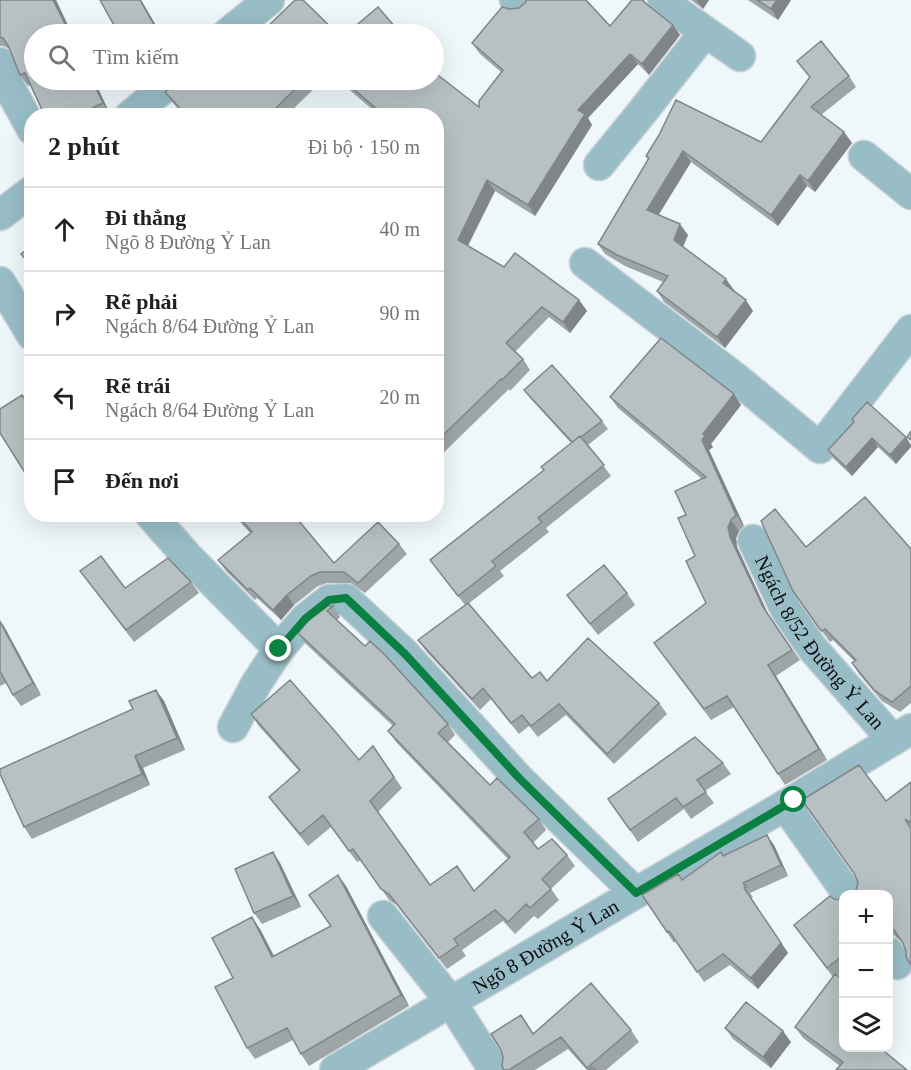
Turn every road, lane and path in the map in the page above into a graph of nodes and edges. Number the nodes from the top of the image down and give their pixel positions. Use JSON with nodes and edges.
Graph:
{"nodes":[{"id":1,"x":269,"y":0,"type":"edge"},
{"id":2,"x":663,"y":0,"type":"edge"},
{"id":3,"x":240,"y":24,"type":"edge"},
{"id":4,"x":705,"y":32,"type":"junction"},
{"id":5,"x":740,"y":56,"type":"dead end"},
{"id":6,"x":0,"y":63,"type":"edge"},
{"id":7,"x":161,"y":90,"type":"edge"},
{"id":8,"x":140,"y":108,"type":"edge"},
{"id":9,"x":24,"y":114,"type":"edge"},
{"id":10,"x":864,"y":156,"type":"dead end"},
{"id":11,"x":599,"y":165,"type":"dead end"},
{"id":12,"x":911,"y":194,"type":"edge"},
{"id":13,"x":24,"y":197,"type":"edge"},
{"id":14,"x":0,"y":215,"type":"edge"},
{"id":15,"x":585,"y":263,"type":"dead end"},
{"id":16,"x":0,"y":282,"type":"edge"},
{"id":17,"x":24,"y":322,"type":"edge"},
{"id":18,"x":911,"y":330,"type":"edge"},
{"id":19,"x":157,"y":522,"type":"edge"},
{"id":20,"x":753,"y":540,"type":"dead end"},
{"id":21,"x":279,"y":649,"type":"junction"},
{"id":22,"x":233,"y":728,"type":"dead end"},
{"id":23,"x":902,"y":734,"type":"edge"},
{"id":24,"x":785,"y":805,"type":"junction"},
{"id":25,"x":845,"y":890,"type":"edge"},
{"id":26,"x":636,"y":893,"type":"junction"},
{"id":27,"x":383,"y":916,"type":"dead end"},
{"id":28,"x":451,"y":1002,"type":"junction"},
{"id":29,"x":335,"y":1070,"type":"edge"},
{"id":30,"x":494,"y":1070,"type":"edge"}],
"edges":[{"from":1,"to":3,"type":"street"},
{"from":2,"to":4,"type":"street"},
{"from":4,"to":5,"type":"street"},
{"from":4,"to":11,"type":"street"},
{"from":6,"to":9,"type":"street"},
{"from":7,"to":8,"type":"street"},
{"from":10,"to":12,"type":"street"},
{"from":13,"to":14,"type":"street"},
{"from":15,"to":18,"type":"street"},
{"from":16,"to":17,"type":"street"},
{"from":19,"to":21,"type":"street"},
{"from":20,"to":23,"type":"street","name":"Ngách 8/52 Đường Ỷ Lan"},
{"from":21,"to":22,"type":"street"},
{"from":21,"to":26,"type":"street"},
{"from":23,"to":24,"type":"street","name":"Ngõ 8 Đường Ỷ Lan"},
{"from":24,"to":25,"type":"street"},
{"from":24,"to":26,"type":"street","name":"Ngõ 8 Đường Ỷ Lan"},
{"from":26,"to":28,"type":"street","name":"Ngõ 8 Đường Ỷ Lan"},
{"from":27,"to":28,"type":"street"},
{"from":28,"to":29,"type":"street","name":"Ngõ 8 Đường Ỷ Lan"},
{"from":28,"to":30,"type":"street"}]}
